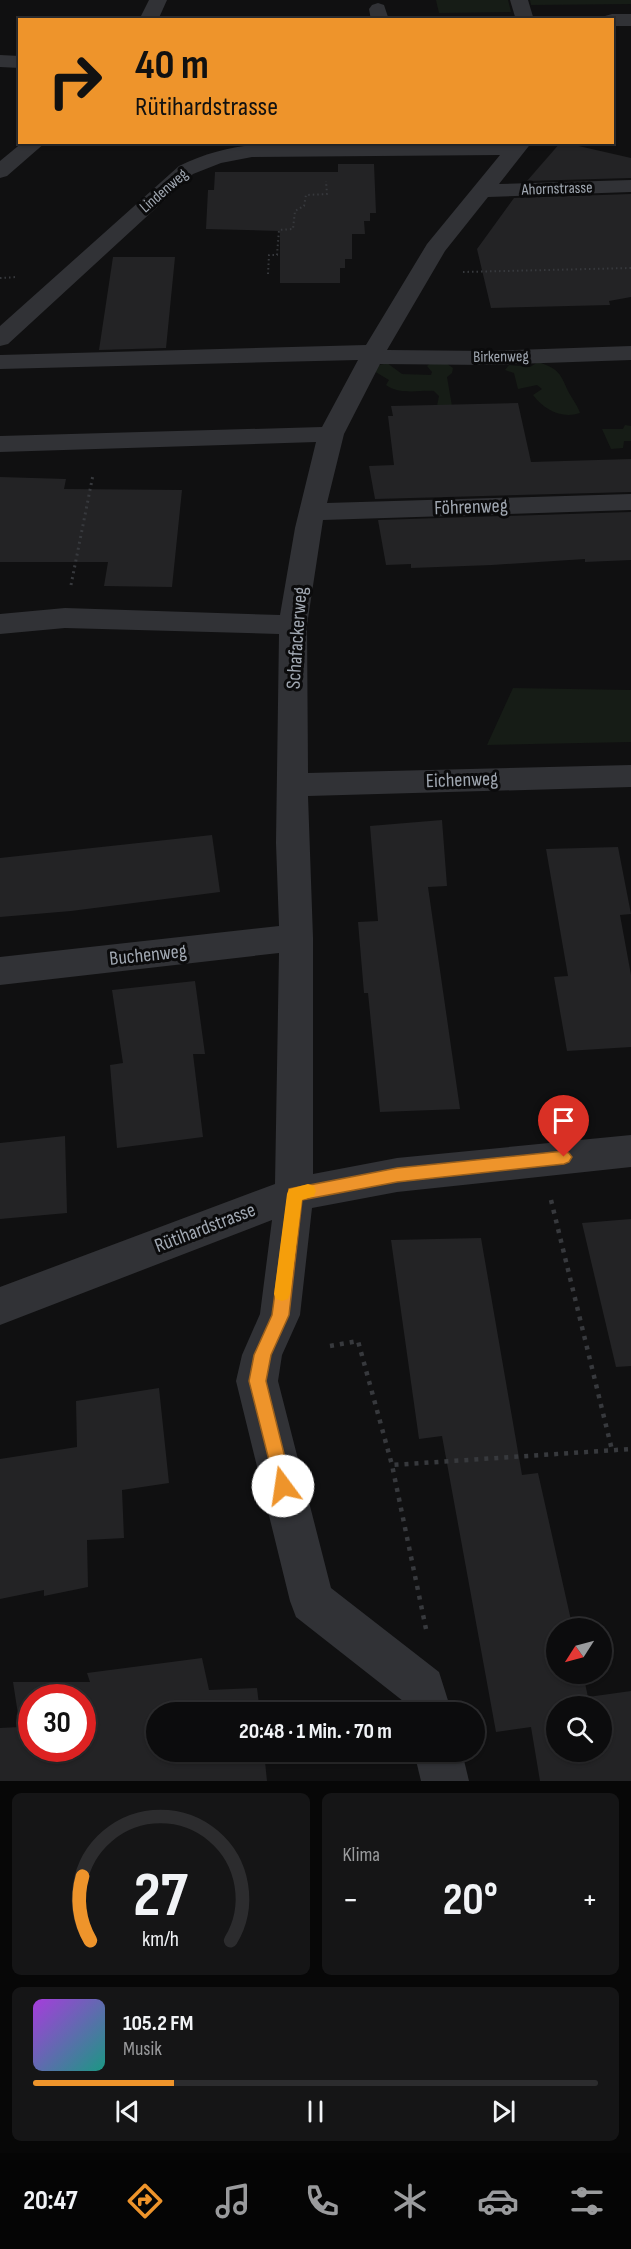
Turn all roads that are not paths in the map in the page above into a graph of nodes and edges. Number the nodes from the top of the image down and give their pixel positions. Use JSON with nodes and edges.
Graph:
{"nodes":[{"id":1,"x":158,"y":0,"type":"edge"},
{"id":2,"x":519,"y":0,"type":"edge"},
{"id":3,"x":149,"y":18,"type":"edge"},
{"id":4,"x":524,"y":18,"type":"edge"},
{"id":5,"x":614,"y":20,"type":"edge"},
{"id":6,"x":631,"y":20,"type":"edge"},
{"id":7,"x":0,"y":61,"type":"edge"},
{"id":8,"x":18,"y":62,"type":"edge"},
{"id":9,"x":214,"y":144,"type":"edge"},
{"id":10,"x":519,"y":146,"type":"edge"},
{"id":11,"x":30,"y":147,"type":"edge"},
{"id":12,"x":0,"y":151,"type":"edge"},
{"id":13,"x":200,"y":163,"type":"junction"},
{"id":14,"x":0,"y":172,"type":"edge"},
{"id":15,"x":631,"y":186,"type":"edge"},
{"id":16,"x":483,"y":191,"type":"junction"},
{"id":17,"x":0,"y":339,"type":"edge"},
{"id":18,"x":631,"y":353,"type":"edge"},
{"id":19,"x":373,"y":355,"type":"junction"},
{"id":20,"x":0,"y":362,"type":"edge"},
{"id":21,"x":331,"y":434,"type":"junction"},
{"id":22,"x":0,"y":444,"type":"edge"},
{"id":23,"x":631,"y":502,"type":"edge"},
{"id":24,"x":312,"y":512,"type":"junction"},
{"id":25,"x":0,"y":624,"type":"edge"},
{"id":26,"x":293,"y":625,"type":"junction"},
{"id":27,"x":631,"y":776,"type":"edge"},
{"id":28,"x":293,"y":785,"type":"junction"},
{"id":29,"x":296,"y":938,"type":"junction"},
{"id":30,"x":0,"y":971,"type":"edge"},
{"id":31,"x":631,"y":1150,"type":"edge"},
{"id":32,"x":294,"y":1194,"type":"junction"},
{"id":33,"x":0,"y":1306,"type":"edge"},
{"id":34,"x":426,"y":1701,"type":"edge"},
{"id":35,"x":440,"y":1762,"type":"edge"},
{"id":36,"x":445,"y":1781,"type":"edge"}],
"edges":[{"from":1,"to":3,"type":"street"},
{"from":2,"to":4,"type":"street"},
{"from":5,"to":6,"type":"street"},
{"from":7,"to":8,"type":"street"},
{"from":9,"to":13,"type":"street"},
{"from":10,"to":13,"type":"street","name":"Lindenweg"},
{"from":10,"to":16,"type":"street","name":"Schafackerweg"},
{"from":11,"to":12,"type":"street"},
{"from":11,"to":14,"type":"street"},
{"from":13,"to":17,"type":"street","name":"Lindenweg"},
{"from":15,"to":16,"type":"street","name":"Ahornstrasse"},
{"from":16,"to":19,"type":"street","name":"Schafackerweg"},
{"from":18,"to":19,"type":"street","name":"Birkenweg"},
{"from":19,"to":20,"type":"street","name":"Birkenweg"},
{"from":19,"to":21,"type":"street","name":"Schafackerweg"},
{"from":21,"to":22,"type":"street"},
{"from":21,"to":24,"type":"street","name":"Schafackerweg"},
{"from":23,"to":24,"type":"street","name":"Föhrenweg"},
{"from":24,"to":26,"type":"street","name":"Schafackerweg"},
{"from":25,"to":26,"type":"street"},
{"from":26,"to":28,"type":"street","name":"Schafackerweg"},
{"from":27,"to":28,"type":"street","name":"Eichenweg"},
{"from":28,"to":29,"type":"street","name":"Schafackerweg"},
{"from":29,"to":30,"type":"street","name":"Buchenweg"},
{"from":29,"to":32,"type":"street","name":"Schafackerweg"},
{"from":31,"to":32,"type":"street","name":"Rütihardstrasse"},
{"from":32,"to":33,"type":"street","name":"Rütihardstrasse"},
{"from":32,"to":34,"type":"street","name":"Schafackerweg"},
{"from":35,"to":36,"type":"street"}]}
